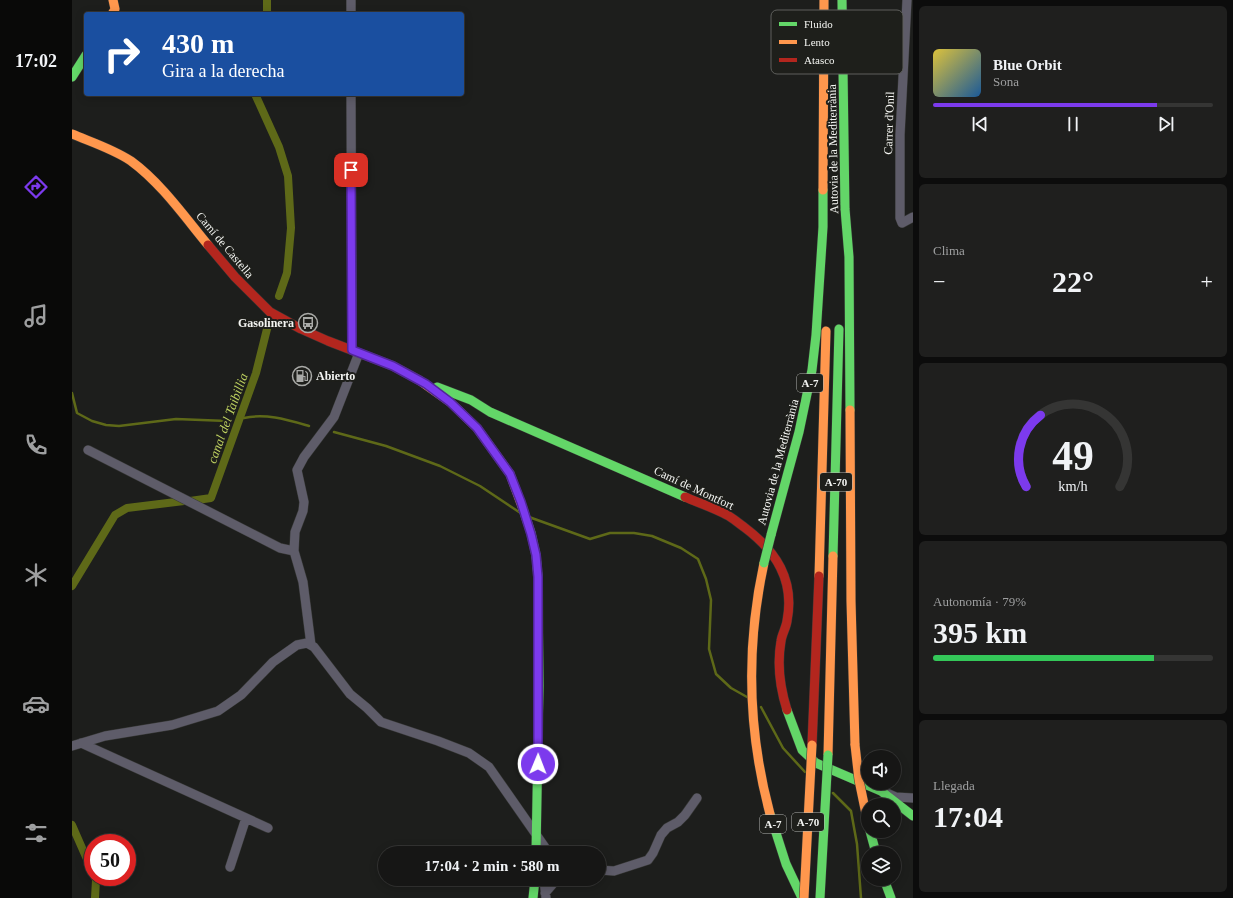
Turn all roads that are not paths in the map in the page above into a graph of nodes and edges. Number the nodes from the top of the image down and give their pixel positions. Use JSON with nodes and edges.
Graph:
{"nodes":[{"id":1,"x":112,"y":0,"type":"edge"},
{"id":2,"x":351,"y":0,"type":"edge"},
{"id":3,"x":824,"y":0,"type":"edge"},
{"id":4,"x":842,"y":0,"type":"edge"},
{"id":5,"x":907,"y":0,"type":"edge"},
{"id":6,"x":824,"y":10,"type":"edge"},
{"id":7,"x":842,"y":10,"type":"edge"},
{"id":8,"x":114,"y":12,"type":"edge"},
{"id":9,"x":351,"y":12,"type":"edge"},
{"id":10,"x":84,"y":58,"type":"edge"},
{"id":11,"x":824,"y":74,"type":"edge"},
{"id":12,"x":843,"y":74,"type":"edge"},
{"id":13,"x":72,"y":77,"type":"edge"},
{"id":14,"x":351,"y":96,"type":"edge"},
{"id":15,"x":72,"y":134,"type":"edge"},
{"id":16,"x":845,"y":209,"type":"junction"},
{"id":17,"x":913,"y":217,"type":"edge"},
{"id":18,"x":823,"y":227,"type":"junction"},
{"id":19,"x":840,"y":291,"type":"dead end"},
{"id":20,"x":839,"y":322,"type":"dead end"},
{"id":21,"x":355,"y":352,"type":"junction"},
{"id":22,"x":370,"y":358,"type":"junction"},
{"id":23,"x":426,"y":384,"type":"junction"},
{"id":24,"x":417,"y":387,"type":"junction"},
{"id":25,"x":471,"y":400,"type":"junction"},
{"id":26,"x":462,"y":413,"type":"junction"},
{"id":27,"x":482,"y":419,"type":"junction"},
{"id":28,"x":486,"y":449,"type":"junction"},
{"id":29,"x":88,"y":450,"type":"dead end"},
{"id":30,"x":512,"y":483,"type":"junction"},
{"id":31,"x":294,"y":551,"type":"junction"},
{"id":32,"x":310,"y":645,"type":"junction"},
{"id":33,"x":76,"y":744,"type":"edge"},
{"id":34,"x":881,"y":791,"type":"junction"},
{"id":35,"x":697,"y":798,"type":"dead end"},
{"id":36,"x":863,"y":798,"type":"edge"},
{"id":37,"x":913,"y":798,"type":"edge"},
{"id":38,"x":912,"y":813,"type":"edge"},
{"id":39,"x":246,"y":818,"type":"junction"},
{"id":40,"x":268,"y":828,"type":"dead end"},
{"id":41,"x":537,"y":838,"type":"junction"},
{"id":42,"x":536,"y":846,"type":"edge"},
{"id":43,"x":543,"y":846,"type":"edge"},
{"id":44,"x":230,"y":867,"type":"dead end"},
{"id":45,"x":606,"y":870,"type":"edge"},
{"id":46,"x":537,"y":886,"type":"edge"},
{"id":47,"x":552,"y":886,"type":"edge"},
{"id":48,"x":887,"y":886,"type":"edge"},
{"id":49,"x":546,"y":895,"type":"edge"},
{"id":50,"x":533,"y":898,"type":"edge"},
{"id":51,"x":803,"y":898,"type":"edge"},
{"id":52,"x":820,"y":898,"type":"edge"},
{"id":53,"x":891,"y":898,"type":"edge"}],
"edges":[{"from":1,"to":8,"type":"main road"},
{"from":2,"to":9,"type":"street"},
{"from":3,"to":6,"type":"main road","name":"Autovia de la Mediterrània","number":"A-7"},
{"from":4,"to":7,"type":"main road","name":"Autovia de la Mediterrània"},
{"from":5,"to":17,"type":"street","name":"Carrer d'Onil"},
{"from":10,"to":13,"type":"main road"},
{"from":11,"to":18,"type":"main road","name":"Autovia de la Mediterrània","number":"A-7"},
{"from":12,"to":16,"type":"main road","name":"Autovia de la Mediterrània"},
{"from":14,"to":21,"type":"street"},
{"from":15,"to":21,"type":"main road","name":"Camí de Castella"},
{"from":16,"to":19,"type":"main road"},
{"from":16,"to":36,"type":"main road","name":"Autovia de la Mediterrània","bridge":true},
{"from":18,"to":51,"type":"main road","number":"A-70","bridge":true},
{"from":18,"to":51,"type":"main road","name":"Autovia de la Mediterrània","number":"A-7","bridge":true},
{"from":20,"to":52,"type":"main road","number":"A-70","bridge":true},
{"from":21,"to":22,"type":"main road","name":"Camí de Castella"},
{"from":21,"to":31,"type":"street"},
{"from":22,"to":23,"type":"main road","name":"Camí de Castella"},
{"from":22,"to":24,"type":"main road","name":"Camí de Castella"},
{"from":23,"to":25,"type":"main road","name":"Camí de Montfort"},
{"from":23,"to":26,"type":"main road","name":"Camí de Castella"},
{"from":24,"to":26,"type":"main road"},
{"from":24,"to":28,"type":"main road","name":"Camí de Castella"},
{"from":25,"to":26,"type":"main road"},
{"from":25,"to":27,"type":"main road","name":"Camí de Montfort"},
{"from":26,"to":27,"type":"main road","name":"Camí de Castella"},
{"from":26,"to":27,"type":"main road"},
{"from":26,"to":28,"type":"main road"},
{"from":27,"to":30,"type":"main road","name":"Camí de Castella"},
{"from":27,"to":34,"type":"main road","name":"Camí de Montfort"},
{"from":28,"to":30,"type":"main road","name":"Camí de Castella"},
{"from":29,"to":31,"type":"street"},
{"from":30,"to":41,"type":"main road","name":"Camí de Castella"},
{"from":31,"to":32,"type":"street"},
{"from":32,"to":33,"type":"street"},
{"from":32,"to":41,"type":"street"},
{"from":33,"to":39,"type":"street"},
{"from":34,"to":37,"type":"street"},
{"from":34,"to":38,"type":"main road","name":"Camí de Montfort"},
{"from":35,"to":45,"type":"street"},
{"from":39,"to":40,"type":"street"},
{"from":39,"to":44,"type":"street"},
{"from":41,"to":42,"type":"main road","name":"Camí de Castella"},
{"from":41,"to":43,"type":"street"},
{"from":46,"to":50,"type":"main road"},
{"from":47,"to":49,"type":"street"},
{"from":48,"to":53,"type":"main road"}]}
